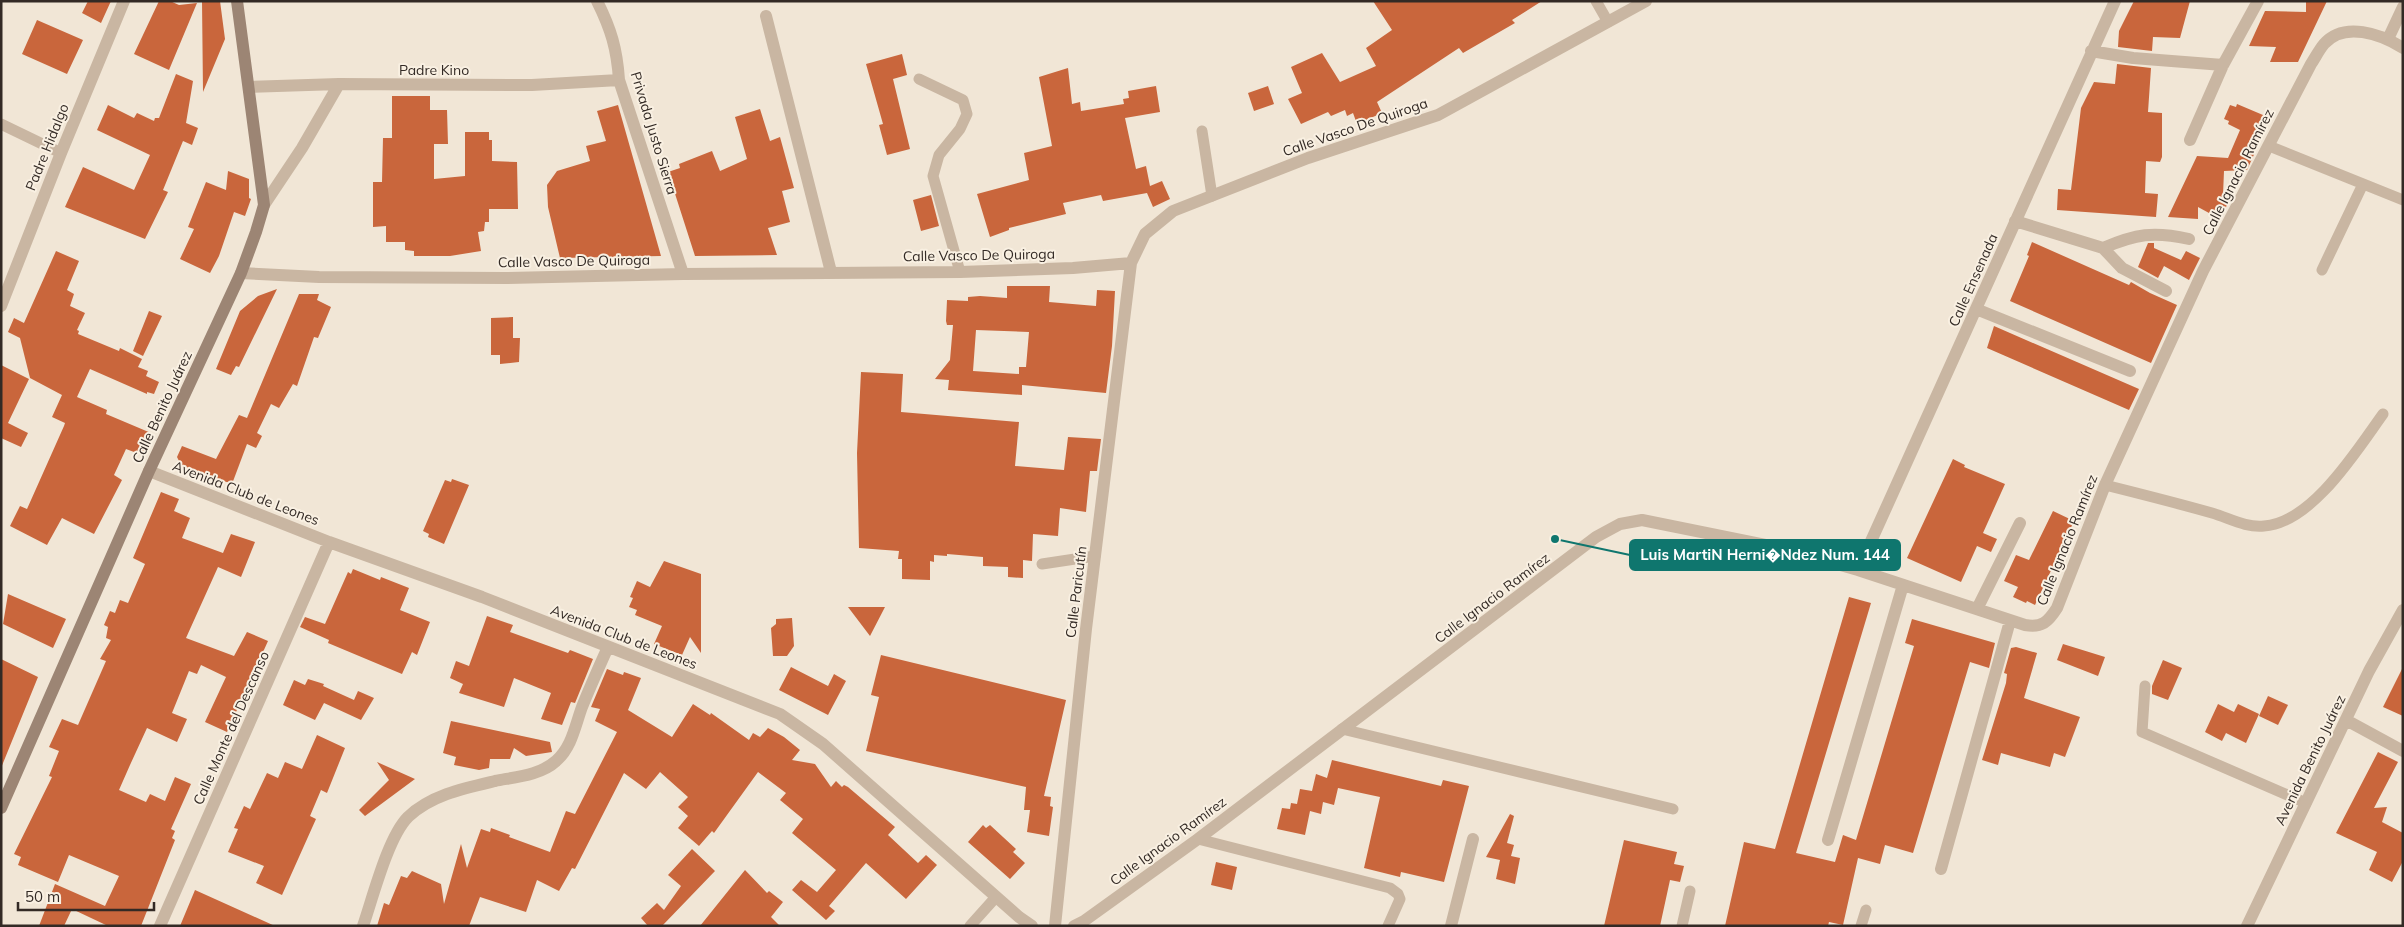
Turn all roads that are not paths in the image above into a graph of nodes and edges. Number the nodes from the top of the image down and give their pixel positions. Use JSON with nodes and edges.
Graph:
{"nodes":[{"id":1,"x":124,"y":1,"type":"edge"},
{"id":2,"x":237,"y":1,"type":"edge"},
{"id":3,"x":597,"y":1,"type":"edge"},
{"id":4,"x":1596,"y":1,"type":"edge"},
{"id":5,"x":1646,"y":1,"type":"edge"},
{"id":6,"x":2115,"y":1,"type":"edge"},
{"id":7,"x":2258,"y":1,"type":"edge"},
{"id":8,"x":2403,"y":7,"type":"edge"},
{"id":9,"x":766,"y":16,"type":"dead end"},
{"id":10,"x":1608,"y":22,"type":"junction"},
{"id":11,"x":2388,"y":39,"type":"junction"},
{"id":12,"x":2403,"y":48,"type":"edge"},
{"id":13,"x":2091,"y":51,"type":"junction"},
{"id":14,"x":2223,"y":65,"type":"junction"},
{"id":15,"x":920,"y":79,"type":"dead end"},
{"id":16,"x":619,"y":80,"type":"junction"},
{"id":17,"x":339,"y":84,"type":"junction"},
{"id":18,"x":249,"y":87,"type":"junction"},
{"id":19,"x":1,"y":124,"type":"edge"},
{"id":20,"x":1202,"y":131,"type":"dead end"},
{"id":21,"x":2190,"y":140,"type":"dead end"},
{"id":22,"x":2269,"y":146,"type":"junction"},
{"id":23,"x":60,"y":153,"type":"junction"},
{"id":24,"x":2363,"y":184,"type":"junction"},
{"id":25,"x":1212,"y":196,"type":"junction"},
{"id":26,"x":2403,"y":200,"type":"edge"},
{"id":27,"x":264,"y":205,"type":"junction"},
{"id":28,"x":2015,"y":221,"type":"junction"},
{"id":29,"x":2189,"y":239,"type":"dead end"},
{"id":30,"x":2103,"y":248,"type":"junction"},
{"id":31,"x":1131,"y":263,"type":"junction"},
{"id":32,"x":2322,"y":270,"type":"dead end"},
{"id":33,"x":831,"y":272,"type":"junction"},
{"id":34,"x":960,"y":272,"type":"junction"},
{"id":35,"x":240,"y":273,"type":"junction"},
{"id":36,"x":683,"y":274,"type":"junction"},
{"id":37,"x":2166,"y":291,"type":"dead end"},
{"id":38,"x":1,"y":306,"type":"edge"},
{"id":39,"x":1976,"y":309,"type":"junction"},
{"id":40,"x":2130,"y":372,"type":"dead end"},
{"id":41,"x":2383,"y":414,"type":"dead end"},
{"id":42,"x":149,"y":471,"type":"junction"},
{"id":43,"x":2105,"y":485,"type":"junction"},
{"id":44,"x":2020,"y":523,"type":"dead end"},
{"id":45,"x":329,"y":542,"type":"junction"},
{"id":46,"x":1095,"y":556,"type":"junction"},
{"id":47,"x":1042,"y":564,"type":"dead end"},
{"id":48,"x":1858,"y":570,"type":"junction"},
{"id":49,"x":1903,"y":585,"type":"junction"},
{"id":50,"x":1977,"y":609,"type":"junction"},
{"id":51,"x":2403,"y":611,"type":"edge"},
{"id":52,"x":2010,"y":620,"type":"junction"},
{"id":53,"x":608,"y":647,"type":"junction"},
{"id":54,"x":2144,"y":686,"type":"dead end"},
{"id":55,"x":2346,"y":720,"type":"junction"},
{"id":56,"x":1342,"y":729,"type":"junction"},
{"id":57,"x":2403,"y":751,"type":"edge"},
{"id":58,"x":2306,"y":803,"type":"junction"},
{"id":59,"x":1,"y":808,"type":"edge"},
{"id":60,"x":1673,"y":809,"type":"dead end"},
{"id":61,"x":1198,"y":838,"type":"junction"},
{"id":62,"x":1473,"y":840,"type":"dead end"},
{"id":63,"x":1828,"y":840,"type":"dead end"},
{"id":64,"x":1941,"y":869,"type":"dead end"},
{"id":65,"x":1690,"y":891,"type":"dead end"},
{"id":66,"x":996,"y":897,"type":"junction"},
{"id":67,"x":1866,"y":910,"type":"dead end"},
{"id":68,"x":160,"y":926,"type":"edge"},
{"id":69,"x":363,"y":926,"type":"edge"},
{"id":70,"x":970,"y":926,"type":"edge"},
{"id":71,"x":1032,"y":926,"type":"edge"},
{"id":72,"x":1055,"y":926,"type":"edge"},
{"id":73,"x":1074,"y":926,"type":"edge"},
{"id":74,"x":1388,"y":926,"type":"edge"},
{"id":75,"x":1451,"y":926,"type":"edge"},
{"id":76,"x":1682,"y":926,"type":"edge"},
{"id":77,"x":1861,"y":926,"type":"edge"},
{"id":78,"x":2247,"y":926,"type":"edge"}],
"edges":[{"from":1,"to":23,"type":"street","name":"Padre Hidalgo"},
{"from":2,"to":18,"type":"street","name":"Calle Benito Juárez"},
{"from":3,"to":16,"type":"street","name":"Privada Justo Sierra"},
{"from":4,"to":10,"type":"lane"},
{"from":5,"to":10,"type":"street","name":"Calle Vasco De Quiroga"},
{"from":6,"to":13,"type":"street","name":"Calle Ensenada"},
{"from":7,"to":14,"type":"street"},
{"from":8,"to":11,"type":"street"},
{"from":9,"to":33,"type":"street"},
{"from":10,"to":25,"type":"street","name":"Calle Vasco De Quiroga"},
{"from":11,"to":12,"type":"street"},
{"from":11,"to":22,"type":"street","name":"Calle Ignacio Ramírez"},
{"from":13,"to":14,"type":"street"},
{"from":13,"to":28,"type":"street","name":"Calle Ensenada"},
{"from":14,"to":21,"type":"street"},
{"from":15,"to":34,"type":"lane"},
{"from":16,"to":17,"type":"street","name":"Padre Kino"},
{"from":16,"to":36,"type":"street","name":"Privada Justo Sierra"},
{"from":17,"to":18,"type":"street","name":"Padre Kino"},
{"from":17,"to":27,"type":"street"},
{"from":18,"to":27,"type":"street","name":"Calle Benito Juárez"},
{"from":19,"to":23,"type":"lane"},
{"from":20,"to":25,"type":"lane"},
{"from":22,"to":24,"type":"lane"},
{"from":22,"to":43,"type":"street","name":"Calle Ignacio Ramírez"},
{"from":23,"to":38,"type":"street","name":"Padre Hidalgo"},
{"from":24,"to":26,"type":"lane"},
{"from":24,"to":32,"type":"lane"},
{"from":25,"to":31,"type":"street","name":"Calle Vasco De Quiroga"},
{"from":27,"to":35,"type":"street","name":"Calle Benito Juárez"},
{"from":28,"to":30,"type":"street"},
{"from":28,"to":39,"type":"street","name":"Calle Ensenada"},
{"from":29,"to":30,"type":"street"},
{"from":30,"to":37,"type":"street"},
{"from":31,"to":34,"type":"street","name":"Calle Vasco De Quiroga"},
{"from":31,"to":46,"type":"street","name":"Calle Paricutín"},
{"from":33,"to":34,"type":"street","name":"Calle Vasco De Quiroga"},
{"from":33,"to":36,"type":"street","name":"Calle Vasco De Quiroga"},
{"from":35,"to":36,"type":"street","name":"Calle Vasco De Quiroga"},
{"from":35,"to":42,"type":"street","name":"Calle Benito Juárez"},
{"from":39,"to":40,"type":"street"},
{"from":39,"to":48,"type":"street","name":"Calle Ensenada"},
{"from":41,"to":43,"type":"lane"},
{"from":42,"to":45,"type":"street","name":"Avenida Club de Leones"},
{"from":42,"to":59,"type":"street","name":"Calle Benito Juárez"},
{"from":43,"to":52,"type":"street","name":"Calle Ignacio Ramírez"},
{"from":44,"to":50,"type":"street"},
{"from":45,"to":53,"type":"street","name":"Avenida Club de Leones"},
{"from":45,"to":68,"type":"street","name":"Calle Monte del Descanso"},
{"from":46,"to":47,"type":"lane"},
{"from":46,"to":72,"type":"street","name":"Calle Paricutín"},
{"from":48,"to":49,"type":"street","name":"Calle Ignacio Ramírez"},
{"from":48,"to":56,"type":"street","name":"Calle Ignacio Ramírez"},
{"from":49,"to":50,"type":"street","name":"Calle Ignacio Ramírez"},
{"from":49,"to":63,"type":"street"},
{"from":50,"to":52,"type":"street","name":"Calle Ignacio Ramírez"},
{"from":51,"to":55,"type":"street","name":"Avenida Benito Juárez"},
{"from":52,"to":64,"type":"street"},
{"from":53,"to":66,"type":"street","name":"Avenida Club de Leones"},
{"from":53,"to":69,"type":"street"},
{"from":54,"to":58,"type":"lane"},
{"from":55,"to":57,"type":"street"},
{"from":55,"to":58,"type":"street","name":"Avenida Benito Juárez"},
{"from":56,"to":60,"type":"lane"},
{"from":56,"to":61,"type":"street","name":"Calle Ignacio Ramírez"},
{"from":58,"to":78,"type":"street","name":"Avenida Benito Juárez"},
{"from":61,"to":73,"type":"street","name":"Calle Ignacio Ramírez"},
{"from":61,"to":74,"type":"lane"},
{"from":62,"to":75,"type":"street"},
{"from":65,"to":76,"type":"lane"},
{"from":66,"to":70,"type":"lane"},
{"from":66,"to":71,"type":"street","name":"Avenida Club de Leones"},
{"from":67,"to":77,"type":"lane"}]}
